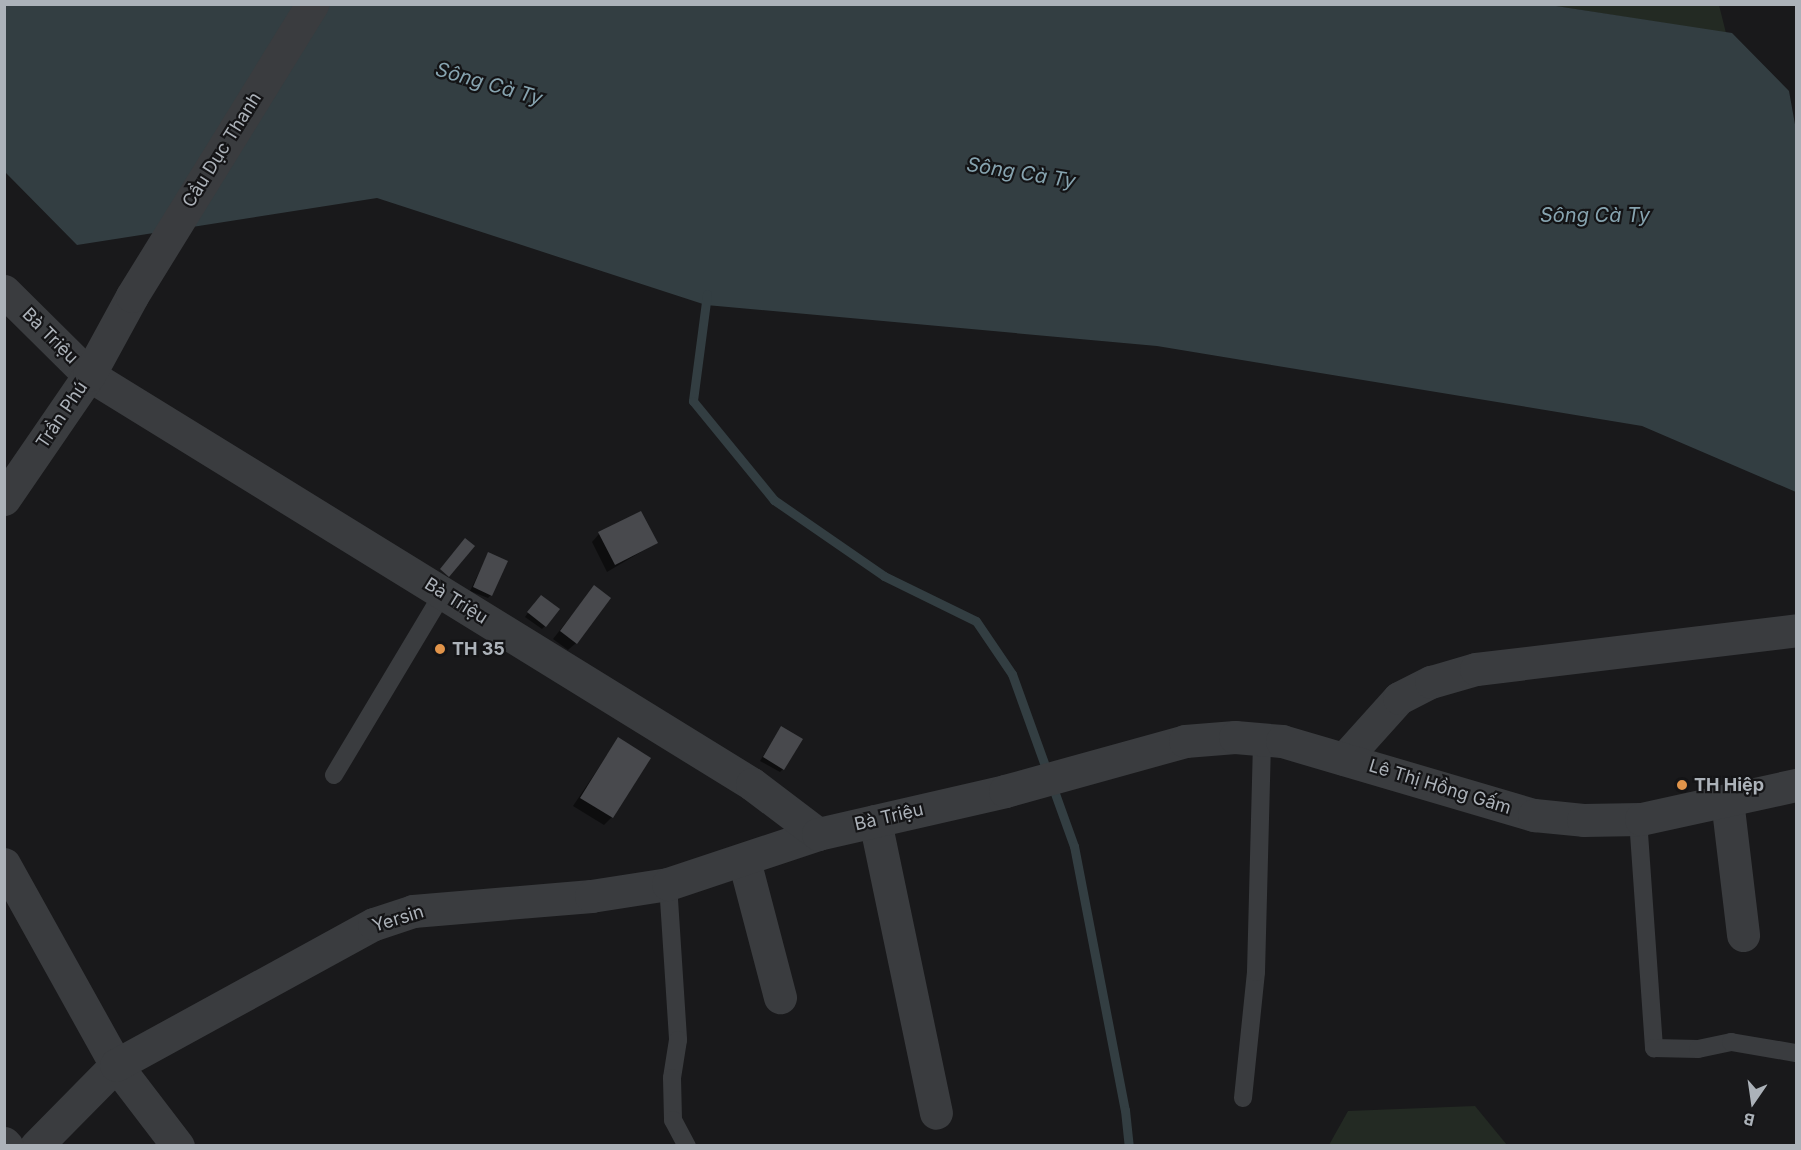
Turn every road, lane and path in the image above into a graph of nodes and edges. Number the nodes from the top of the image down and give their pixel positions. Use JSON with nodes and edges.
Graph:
{"nodes":[{"id":1,"x":312,"y":4,"type":"edge"},
{"id":2,"x":4,"y":291,"type":"edge"},
{"id":3,"x":132,"y":296,"type":"joint"},
{"id":4,"x":89,"y":375,"type":"junction"},
{"id":5,"x":4,"y":499,"type":"edge"},
{"id":6,"x":443,"y":593,"type":"junction"},
{"id":7,"x":1797,"y":630,"type":"edge"},
{"id":8,"x":1262,"y":739,"type":"junction"},
{"id":9,"x":1344,"y":759,"type":"junction"},
{"id":10,"x":1086,"y":769,"type":"joint"},
{"id":11,"x":334,"y":775,"type":"dead end"},
{"id":12,"x":1797,"y":785,"type":"edge"},
{"id":13,"x":1727,"y":800,"type":"junction"},
{"id":14,"x":1638,"y":819,"type":"junction"},
{"id":15,"x":875,"y":821,"type":"junction"},
{"id":16,"x":818,"y":834,"type":"junction"},
{"id":17,"x":744,"y":860,"type":"junction"},
{"id":18,"x":4,"y":864,"type":"edge"},
{"id":19,"x":668,"y":884,"type":"junction"},
{"id":20,"x":1743,"y":935,"type":"dead end"},
{"id":21,"x":780,"y":997,"type":"dead end"},
{"id":22,"x":1797,"y":1053,"type":"edge"},
{"id":23,"x":116,"y":1065,"type":"junction"},
{"id":24,"x":1243,"y":1098,"type":"dead end"},
{"id":25,"x":936,"y":1113,"type":"dead end"},
{"id":26,"x":36,"y":1146,"type":"edge"},
{"id":27,"x":178,"y":1146,"type":"edge"},
{"id":28,"x":687,"y":1146,"type":"edge"}],
"edges":[{"from":1,"to":3,"type":"street","name":"Cầu Dục Thanh"},
{"from":2,"to":4,"type":"street","name":"Bà Triệu"},
{"from":3,"to":4,"type":"street","name":"Trần Phú"},
{"from":4,"to":5,"type":"street","name":"Trần Phú"},
{"from":4,"to":6,"type":"street","name":"Bà Triệu"},
{"from":6,"to":11,"type":"lane"},
{"from":6,"to":16,"type":"street","name":"Bà Triệu"},
{"from":7,"to":9,"type":"street"},
{"from":8,"to":9,"type":"street","name":"Lê Thị Hồng Gấm"},
{"from":8,"to":10,"type":"street","name":"Lê Thị Hồng Gấm"},
{"from":8,"to":24,"type":"lane"},
{"from":9,"to":14,"type":"street","name":"Lê Thị Hồng Gấm"},
{"from":10,"to":15,"type":"street","name":"Bà Triệu"},
{"from":12,"to":13,"type":"street","name":"Lê Thị Hồng Gấm"},
{"from":13,"to":14,"type":"street","name":"Lê Thị Hồng Gấm"},
{"from":13,"to":20,"type":"street"},
{"from":14,"to":22,"type":"lane"},
{"from":15,"to":16,"type":"street","name":"Bà Triệu"},
{"from":15,"to":25,"type":"street"},
{"from":16,"to":17,"type":"street","name":"Yersin"},
{"from":17,"to":19,"type":"street","name":"Yersin"},
{"from":17,"to":21,"type":"street"},
{"from":18,"to":23,"type":"street"},
{"from":19,"to":23,"type":"street","name":"Yersin"},
{"from":19,"to":28,"type":"lane"},
{"from":23,"to":26,"type":"street","name":"Yersin"},
{"from":23,"to":27,"type":"street"}]}
